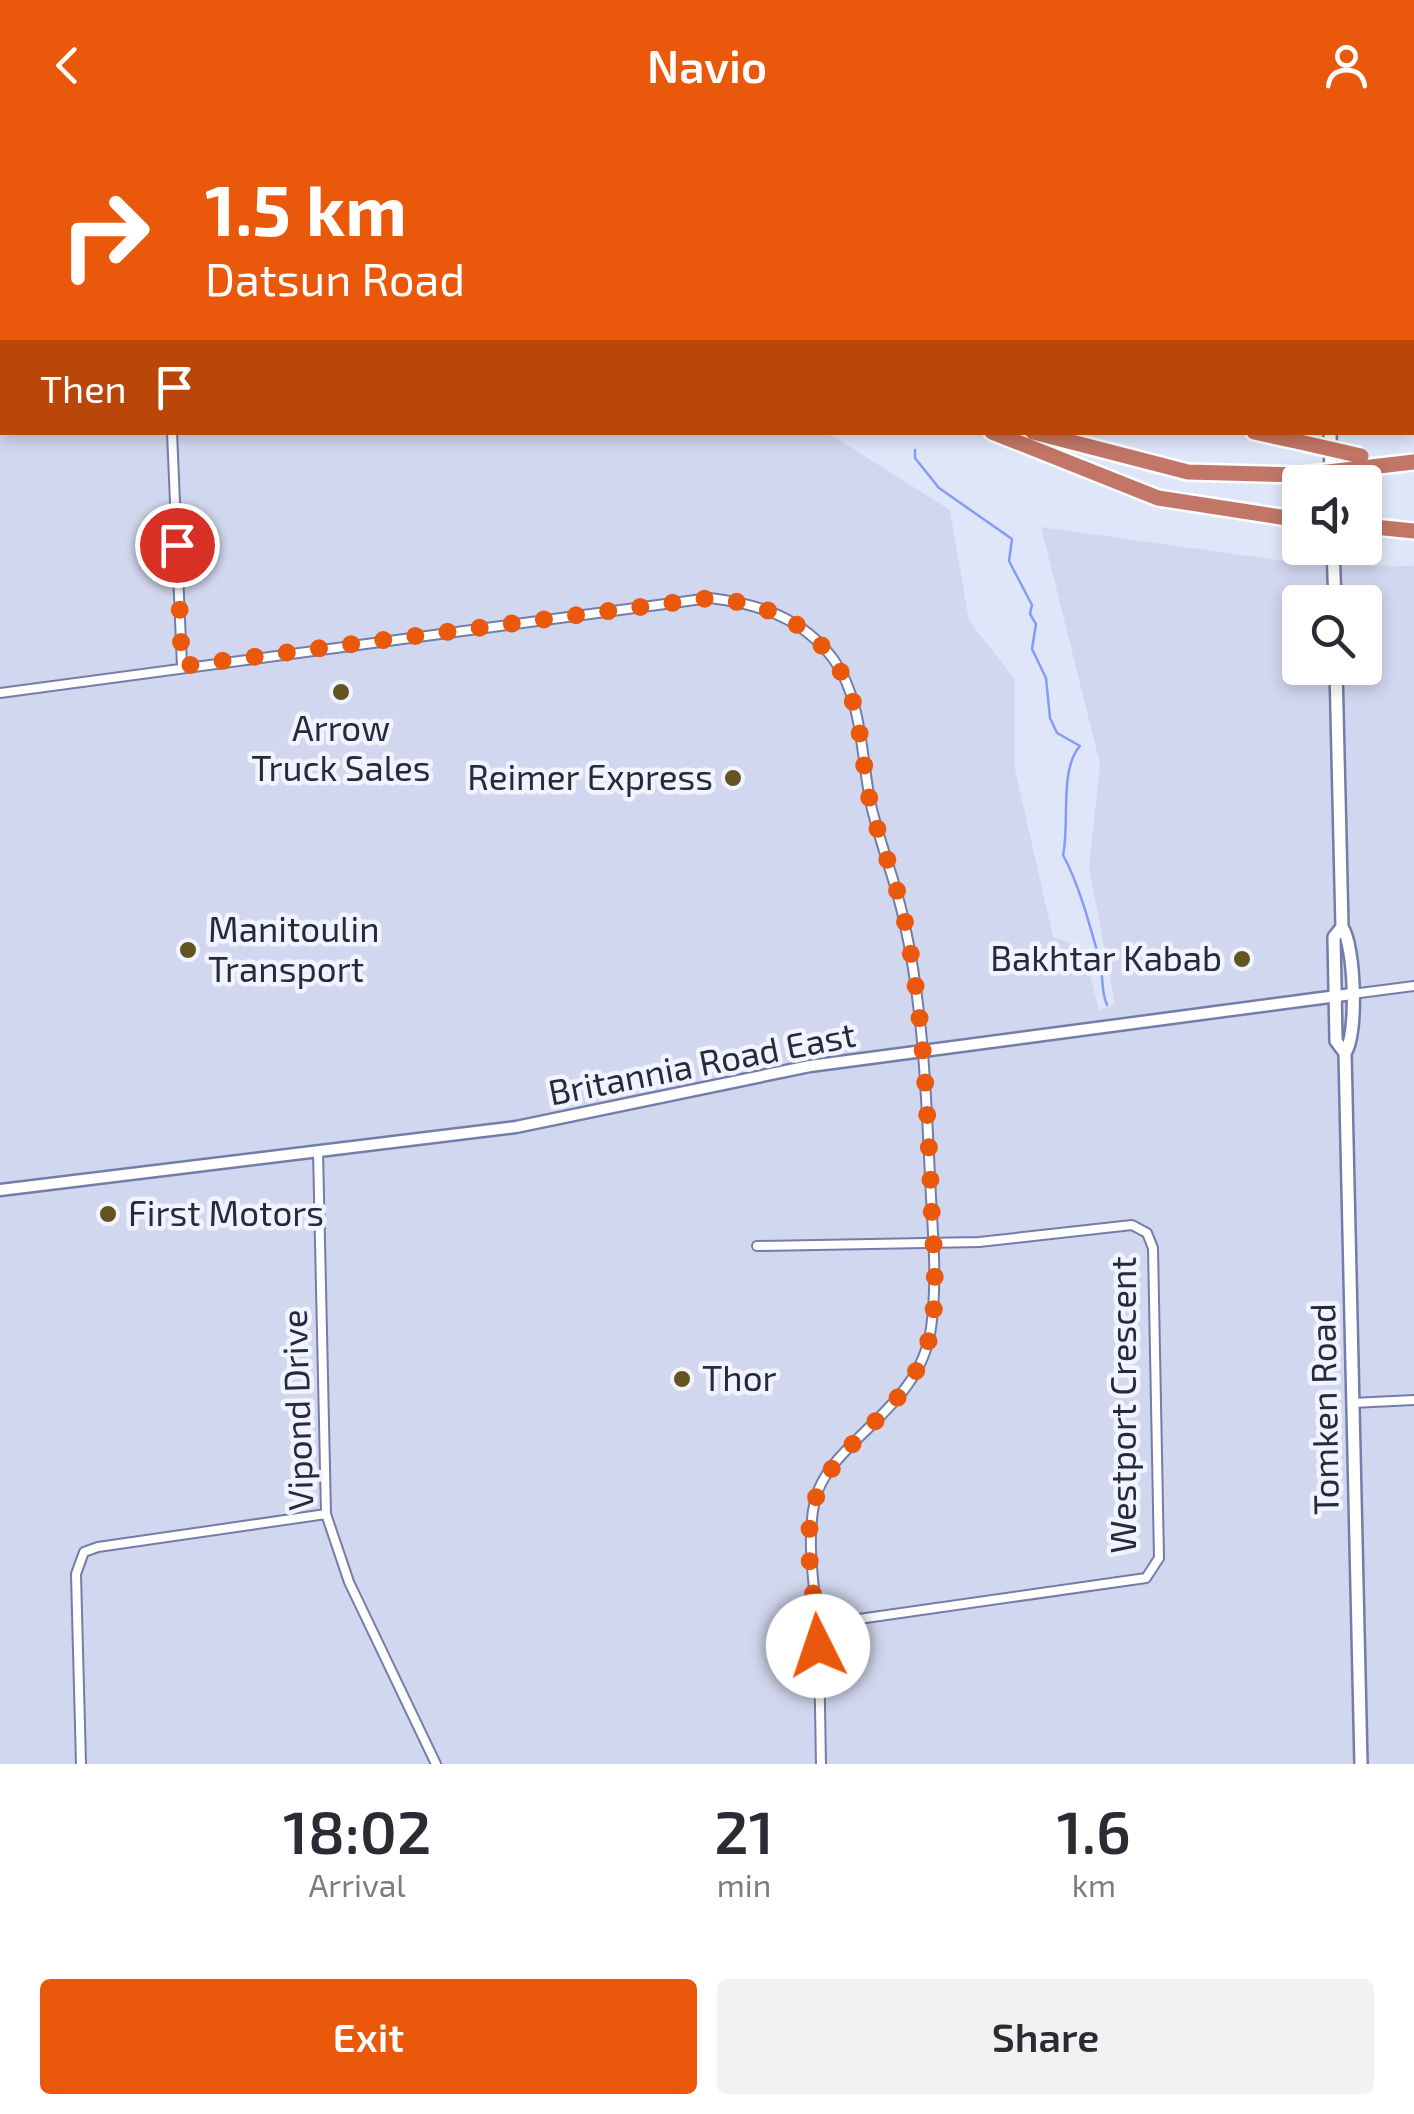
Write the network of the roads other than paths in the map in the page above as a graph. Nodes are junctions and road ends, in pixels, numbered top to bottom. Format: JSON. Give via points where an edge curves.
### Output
{"nodes":[{"id":1,"x":172,"y":435,"type":"edge"},
{"id":2,"x":999,"y":435,"type":"edge"},
{"id":3,"x":1046,"y":435,"type":"edge"},
{"id":4,"x":1268,"y":435,"type":"edge"},
{"id":5,"x":1330,"y":435,"type":"edge"},
{"id":6,"x":1414,"y":464,"type":"edge"},
{"id":7,"x":1331,"y":465,"type":"edge"},
{"id":8,"x":1282,"y":517,"type":"edge"},
{"id":9,"x":1382,"y":528,"type":"edge"},
{"id":10,"x":1414,"y":531,"type":"edge"},
{"id":11,"x":182,"y":666,"type":"junction"},
{"id":12,"x":1336,"y":685,"type":"edge"},
{"id":13,"x":0,"y":693,"type":"edge"},
{"id":14,"x":1342,"y":927,"type":"junction"},
{"id":15,"x":1414,"y":986,"type":"edge"},
{"id":16,"x":1352,"y":994,"type":"junction"},
{"id":17,"x":1335,"y":996,"type":"junction"},
{"id":18,"x":925,"y":1052,"type":"junction"},
{"id":19,"x":1345,"y":1053,"type":"junction"},
{"id":20,"x":318,"y":1151,"type":"junction"},
{"id":21,"x":0,"y":1190,"type":"edge"},
{"id":22,"x":933,"y":1242,"type":"junction"},
{"id":23,"x":757,"y":1246,"type":"dead end"},
{"id":24,"x":1414,"y":1400,"type":"edge"},
{"id":25,"x":1352,"y":1402,"type":"junction"},
{"id":26,"x":326,"y":1514,"type":"junction"},
{"id":27,"x":818,"y":1625,"type":"junction"},
{"id":28,"x":81,"y":1764,"type":"edge"},
{"id":29,"x":436,"y":1764,"type":"edge"},
{"id":30,"x":821,"y":1764,"type":"edge"},
{"id":31,"x":1361,"y":1764,"type":"edge"}],
"edges":[{"from":1,"to":11,"type":"street"},
{"from":2,"to":8,"type":"highway","via":[[1135,491]]},
{"from":3,"to":6,"type":"highway","bridge":true,"via":[[1188,472],[1302,475]]},
{"from":4,"to":6,"type":"highway","bridge":true},
{"from":5,"to":7,"type":"main road"},
{"from":9,"to":10,"type":"highway"},
{"from":11,"to":13,"type":"street"},
{"from":11,"to":18,"type":"street","via":[[710,598],[752,603],[784,616],[818,641],[846,681],[904,920]]},
{"from":12,"to":14,"type":"main road","name":"Tomken Road"},
{"from":14,"to":16,"type":"main road","name":"Tomken Road","via":[[1350,938]]},
{"from":14,"to":17,"type":"main road","name":"Tomken Road","via":[[1334,937]]},
{"from":15,"to":16,"type":"street","name":"Britannia Road East"},
{"from":16,"to":17,"type":"street","name":"Britannia Road East"},
{"from":16,"to":19,"type":"main road","name":"Tomken Road","via":[[1352,1044]]},
{"from":17,"to":18,"type":"street","name":"Britannia Road East"},
{"from":17,"to":19,"type":"main road","name":"Tomken Road","via":[[1336,1042]]},
{"from":18,"to":20,"type":"street","name":"Britannia Road East","via":[[746,1077],[516,1127]]},
{"from":18,"to":22,"type":"street"},
{"from":19,"to":25,"type":"main road","name":"Tomken Road"},
{"from":20,"to":21,"type":"street","name":"Britannia Road East"},
{"from":20,"to":26,"type":"street","name":"Vipond Drive"},
{"from":22,"to":23,"type":"street","name":"Westport Crescent"},
{"from":22,"to":27,"type":"street","via":[[931,1330],[911,1381],[884,1418],[840,1457],[816,1497],[810,1546]]},
{"from":22,"to":27,"type":"street","name":"Westport Crescent","via":[[1132,1225],[1148,1234],[1154,1248],[1159,1558],[1136,1582]]},
{"from":24,"to":25,"type":"street"},
{"from":25,"to":31,"type":"main road","name":"Tomken Road"},
{"from":26,"to":28,"type":"street","via":[[84,1552],[76,1574]]},
{"from":26,"to":29,"type":"street","name":"Vipond Drive","via":[[349,1582]]},
{"from":27,"to":30,"type":"street"}]}
